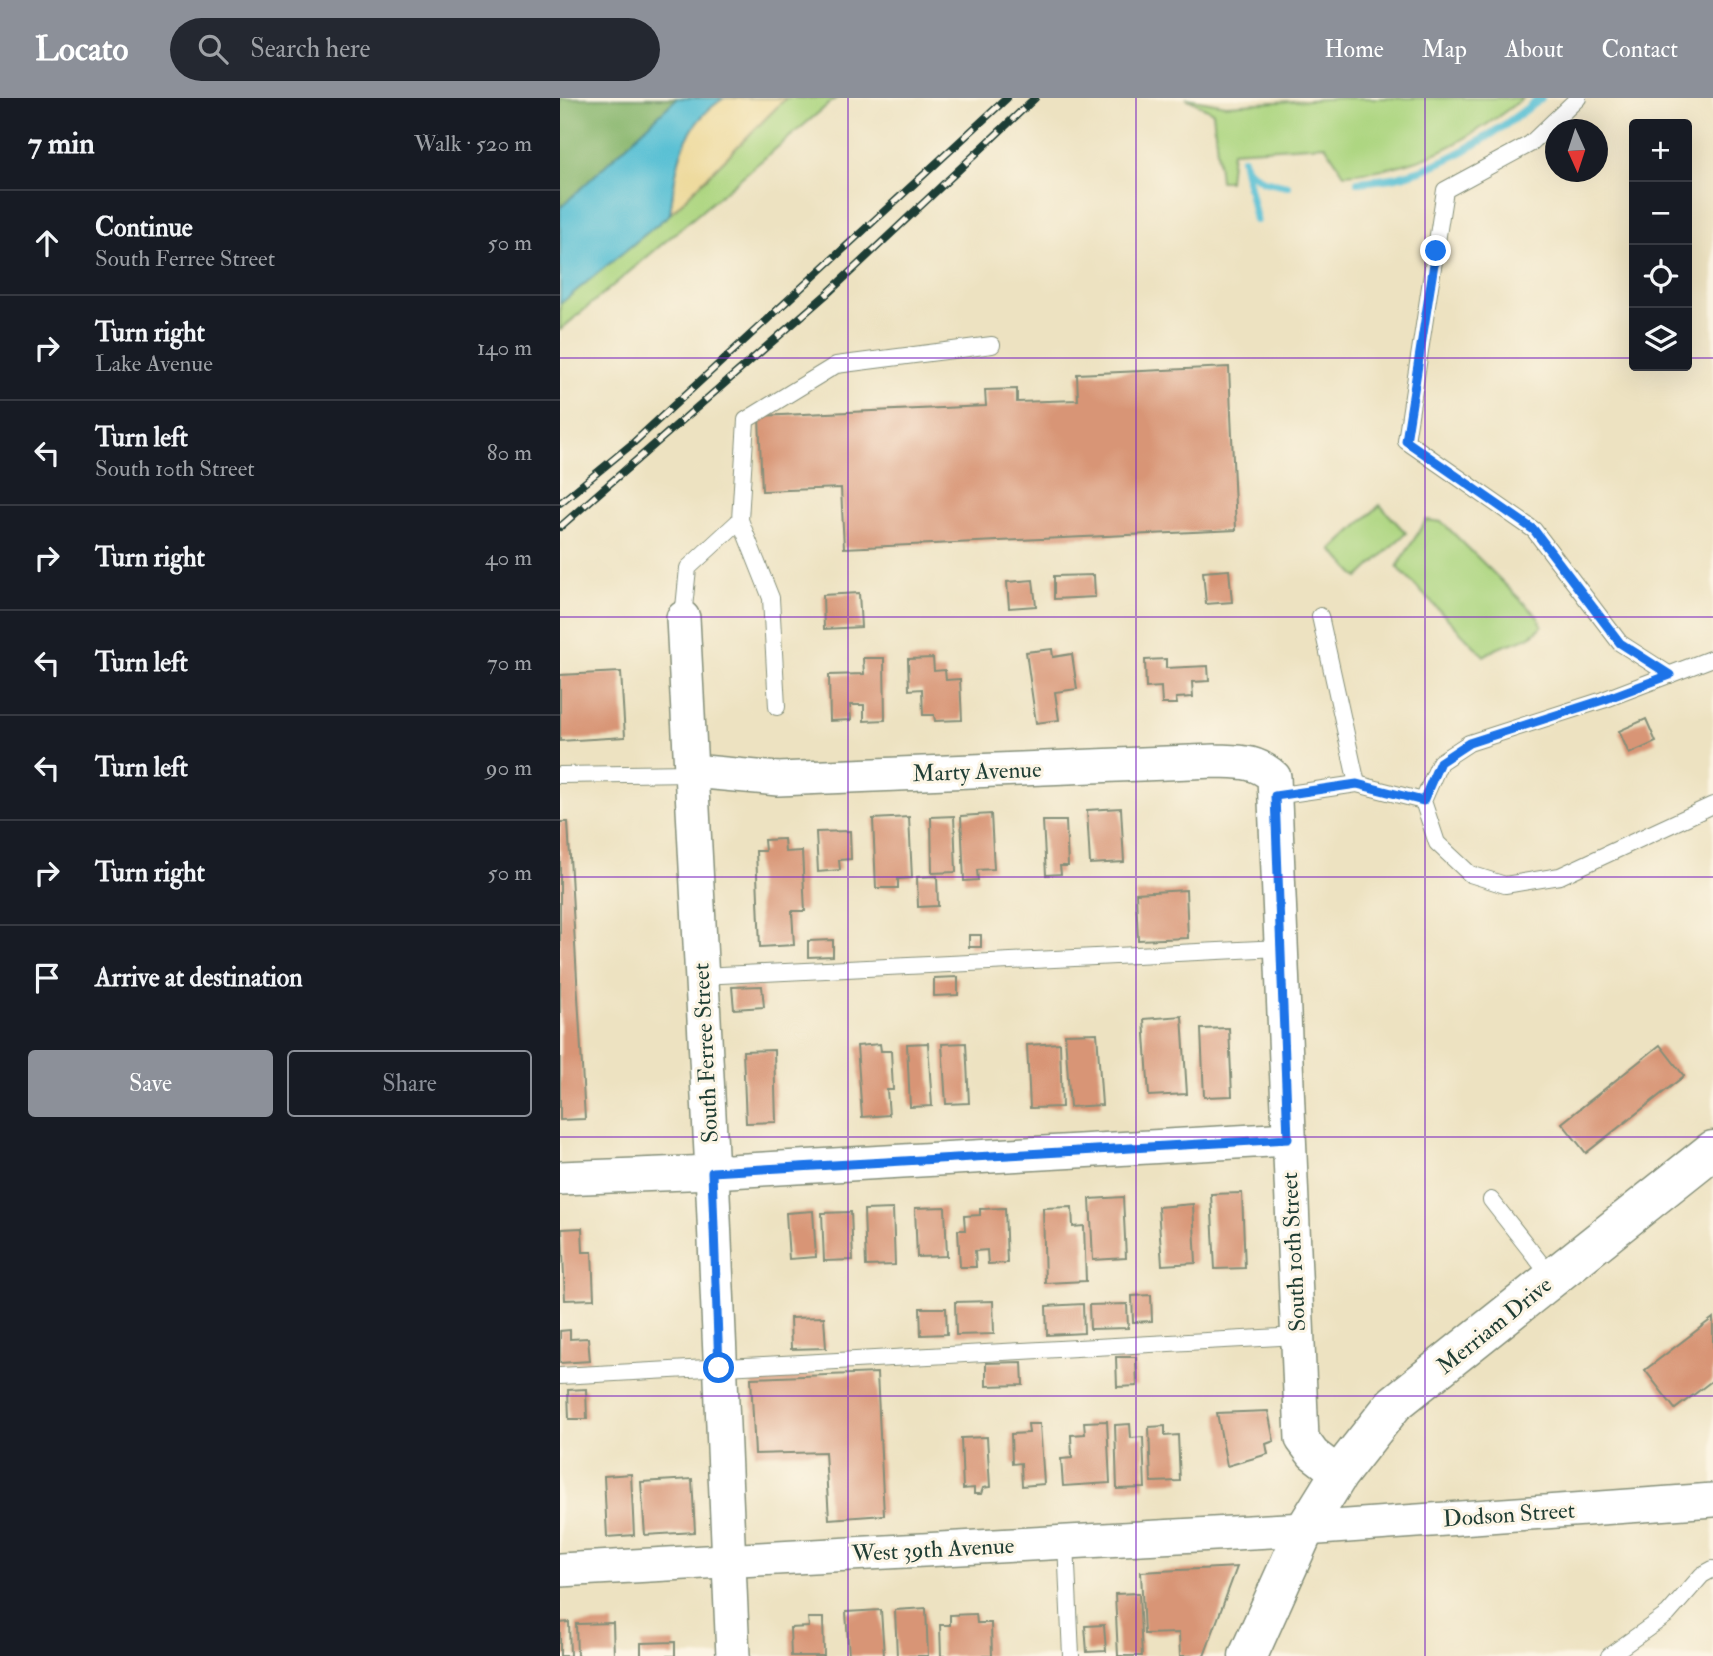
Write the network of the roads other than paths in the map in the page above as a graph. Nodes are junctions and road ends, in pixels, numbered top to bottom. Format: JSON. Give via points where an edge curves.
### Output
{"nodes":[{"id":1,"x":1578,"y":98,"type":"edge"},
{"id":2,"x":992,"y":345,"type":"dead end"},
{"id":3,"x":740,"y":520,"type":"junction"},
{"id":4,"x":1320,"y":616,"type":"dead end"},
{"id":5,"x":683,"y":618,"type":"joint"},
{"id":6,"x":1713,"y":658,"type":"edge"},
{"id":7,"x":1670,"y":675,"type":"junction"},
{"id":8,"x":777,"y":707,"type":"dead end"},
{"id":9,"x":691,"y":773,"type":"junction"},
{"id":10,"x":560,"y":775,"type":"edge"},
{"id":11,"x":1268,"y":781,"type":"junction"},
{"id":12,"x":1357,"y":784,"type":"junction"},
{"id":13,"x":1423,"y":801,"type":"junction"},
{"id":14,"x":1713,"y":805,"type":"edge"},
{"id":15,"x":1280,"y":948,"type":"junction"},
{"id":16,"x":701,"y":976,"type":"junction"},
{"id":17,"x":1288,"y":1139,"type":"junction"},
{"id":18,"x":1713,"y":1150,"type":"edge"},
{"id":19,"x":712,"y":1172,"type":"junction"},
{"id":20,"x":560,"y":1178,"type":"edge"},
{"id":21,"x":1491,"y":1200,"type":"dead end"},
{"id":22,"x":1552,"y":1278,"type":"junction"},
{"id":23,"x":1297,"y":1336,"type":"junction"},
{"id":24,"x":719,"y":1368,"type":"junction"},
{"id":25,"x":560,"y":1376,"type":"edge"},
{"id":26,"x":1339,"y":1474,"type":"junction"},
{"id":27,"x":1713,"y":1500,"type":"edge"},
{"id":28,"x":1305,"y":1529,"type":"junction"},
{"id":29,"x":1066,"y":1542,"type":"junction"},
{"id":30,"x":727,"y":1561,"type":"junction"},
{"id":31,"x":1713,"y":1569,"type":"edge"},
{"id":32,"x":560,"y":1570,"type":"edge"},
{"id":33,"x":733,"y":1656,"type":"edge"},
{"id":34,"x":1071,"y":1656,"type":"edge"},
{"id":35,"x":1248,"y":1656,"type":"edge"},
{"id":36,"x":1609,"y":1656,"type":"edge"}],
"edges":[{"from":1,"to":7,"type":"lane","via":[[1530,144],[1445,190],[1406,441],[1534,530],[1620,643]]},
{"from":2,"to":3,"type":"lane","via":[[836,365],[746,420]]},
{"from":3,"to":5,"type":"lane","via":[[688,568]]},
{"from":3,"to":8,"type":"lane","via":[[771,598]]},
{"from":4,"to":12,"type":"lane"},
{"from":5,"to":9,"type":"street","name":"South Ferree Street"},
{"from":6,"to":7,"type":"lane"},
{"from":7,"to":13,"type":"lane","via":[[1469,743],[1440,762]]},
{"from":9,"to":10,"type":"lane"},
{"from":9,"to":11,"type":"street","name":"Marty Avenue","via":[[778,779],[1215,761],[1243,762]]},
{"from":9,"to":16,"type":"street","name":"South Ferree Street"},
{"from":11,"to":12,"type":"lane"},
{"from":11,"to":15,"type":"street","name":"South 10th Street"},
{"from":12,"to":13,"type":"lane"},
{"from":13,"to":14,"type":"lane","via":[[1437,843],[1470,874],[1505,885],[1560,876]]},
{"from":15,"to":16,"type":"lane"},
{"from":15,"to":17,"type":"street","name":"South 10th Street"},
{"from":16,"to":19,"type":"street","name":"South Ferree Street"},
{"from":17,"to":19,"type":"street"},
{"from":17,"to":23,"type":"street","name":"South 10th Street"},
{"from":18,"to":22,"type":"main road","name":"Merriam Drive"},
{"from":19,"to":20,"type":"street"},
{"from":19,"to":24,"type":"street","name":"South Ferree Street"},
{"from":21,"to":22,"type":"lane"},
{"from":22,"to":26,"type":"main road","name":"Merriam Drive","via":[[1394,1404]]},
{"from":23,"to":24,"type":"lane"},
{"from":23,"to":26,"type":"street","name":"South 10th Street","via":[[1302,1439]]},
{"from":24,"to":25,"type":"lane"},
{"from":24,"to":30,"type":"street","name":"South Ferree Street"},
{"from":26,"to":28,"type":"main road","name":"Merriam Drive"},
{"from":27,"to":28,"type":"street","name":"Dodson Street"},
{"from":28,"to":29,"type":"street","name":"West 39th Avenue"},
{"from":28,"to":35,"type":"main road","name":"Merriam Drive"},
{"from":29,"to":30,"type":"street","name":"West 39th Avenue"},
{"from":29,"to":34,"type":"lane"},
{"from":30,"to":32,"type":"street","name":"West 39th Avenue"},
{"from":30,"to":33,"type":"street","name":"South Ferree Street"},
{"from":31,"to":36,"type":"lane","via":[[1702,1575],[1668,1614]]}]}
